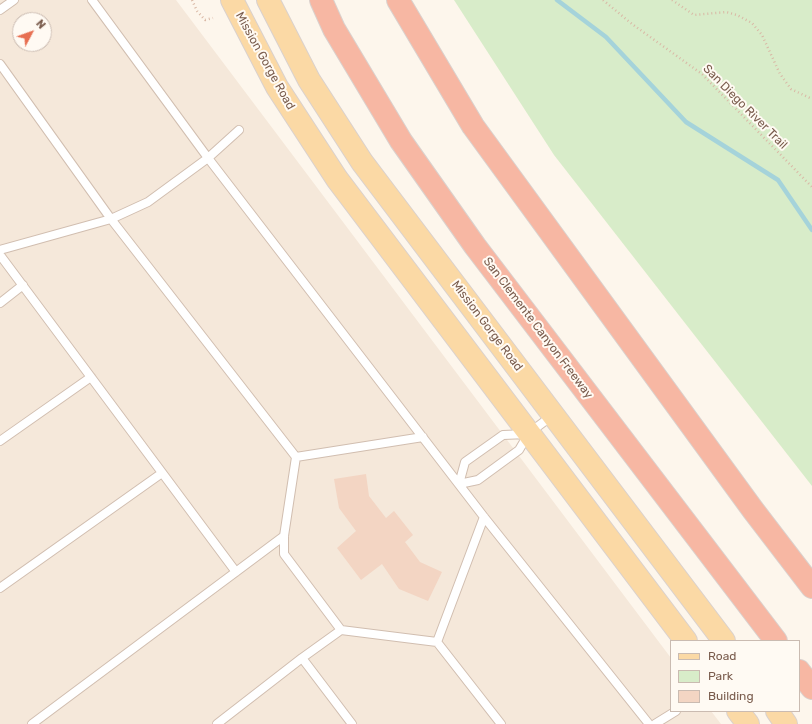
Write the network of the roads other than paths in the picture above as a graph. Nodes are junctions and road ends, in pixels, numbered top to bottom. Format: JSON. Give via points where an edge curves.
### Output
{"nodes":[{"id":1,"x":14,"y":0,"type":"edge"},
{"id":2,"x":92,"y":0,"type":"edge"},
{"id":3,"x":232,"y":0,"type":"edge"},
{"id":4,"x":268,"y":0,"type":"edge"},
{"id":5,"x":321,"y":0,"type":"edge"},
{"id":6,"x":398,"y":0,"type":"edge"},
{"id":7,"x":0,"y":10,"type":"edge"},
{"id":8,"x":0,"y":64,"type":"edge"},
{"id":9,"x":240,"y":130,"type":"dead end"},
{"id":10,"x":208,"y":158,"type":"junction"},
{"id":11,"x":111,"y":219,"type":"junction"},
{"id":12,"x":0,"y":250,"type":"edge"},
{"id":13,"x":0,"y":255,"type":"edge"},
{"id":14,"x":23,"y":285,"type":"junction"},
{"id":15,"x":0,"y":303,"type":"edge"},
{"id":16,"x":91,"y":377,"type":"junction"},
{"id":17,"x":554,"y":415,"type":"junction"},
{"id":18,"x":529,"y":434,"type":"junction"},
{"id":19,"x":423,"y":437,"type":"junction"},
{"id":20,"x":0,"y":441,"type":"edge"},
{"id":21,"x":296,"y":457,"type":"junction"},
{"id":22,"x":162,"y":473,"type":"junction"},
{"id":23,"x":459,"y":484,"type":"junction"},
{"id":24,"x":484,"y":517,"type":"junction"},
{"id":25,"x":284,"y":536,"type":"junction"},
{"id":26,"x":236,"y":572,"type":"junction"},
{"id":27,"x":812,"y":587,"type":"edge"},
{"id":28,"x":0,"y":588,"type":"edge"},
{"id":29,"x":341,"y":630,"type":"junction"},
{"id":30,"x":685,"y":640,"type":"edge"},
{"id":31,"x":723,"y":640,"type":"edge"},
{"id":32,"x":775,"y":640,"type":"edge"},
{"id":33,"x":437,"y":642,"type":"junction"},
{"id":34,"x":302,"y":658,"type":"junction"},
{"id":35,"x":800,"y":672,"type":"edge"},
{"id":36,"x":812,"y":688,"type":"edge"},
{"id":37,"x":674,"y":712,"type":"edge"},
{"id":38,"x":739,"y":712,"type":"edge"},
{"id":39,"x":777,"y":712,"type":"edge"},
{"id":40,"x":32,"y":724,"type":"edge"},
{"id":41,"x":217,"y":724,"type":"edge"},
{"id":42,"x":352,"y":724,"type":"edge"},
{"id":43,"x":501,"y":724,"type":"edge"},
{"id":44,"x":649,"y":724,"type":"edge"},
{"id":45,"x":655,"y":724,"type":"edge"},
{"id":46,"x":748,"y":724,"type":"edge"},
{"id":47,"x":786,"y":724,"type":"edge"}],
"edges":[{"from":1,"to":7,"type":"lane"},
{"from":2,"to":10,"type":"lane"},
{"from":3,"to":18,"type":"main road","name":"Mission Gorge Road","via":[[277,87],[337,179]]},
{"from":4,"to":17,"type":"main road","name":"Mission Gorge Road","via":[[308,80],[362,162]]},
{"from":5,"to":32,"type":"highway","name":"San Clemente Canyon Freeway","via":[[334,29],[402,142],[475,246]]},
{"from":6,"to":27,"type":"highway","via":[[473,126]]},
{"from":8,"to":11,"type":"lane"},
{"from":9,"to":10,"type":"lane"},
{"from":10,"to":11,"type":"lane","via":[[148,202]]},
{"from":10,"to":19,"type":"lane"},
{"from":11,"to":12,"type":"lane"},
{"from":11,"to":21,"type":"lane"},
{"from":13,"to":14,"type":"lane"},
{"from":14,"to":15,"type":"lane"},
{"from":14,"to":16,"type":"lane"},
{"from":16,"to":20,"type":"lane"},
{"from":16,"to":22,"type":"lane"},
{"from":17,"to":18,"type":"lane"},
{"from":17,"to":31,"type":"main road","name":"Mission Gorge Road"},
{"from":18,"to":23,"type":"lane","via":[[519,450],[478,480]]},
{"from":18,"to":23,"type":"lane","via":[[503,434],[466,462]]},
{"from":18,"to":30,"type":"main road","name":"Mission Gorge Road"},
{"from":19,"to":21,"type":"lane"},
{"from":19,"to":23,"type":"lane"},
{"from":21,"to":25,"type":"lane"},
{"from":22,"to":26,"type":"lane"},
{"from":22,"to":28,"type":"lane"},
{"from":23,"to":24,"type":"lane"},
{"from":24,"to":33,"type":"lane"},
{"from":24,"to":44,"type":"lane"},
{"from":25,"to":26,"type":"lane"},
{"from":25,"to":29,"type":"lane","via":[[284,554]]},
{"from":26,"to":40,"type":"lane"},
{"from":29,"to":33,"type":"lane"},
{"from":29,"to":34,"type":"lane"},
{"from":33,"to":43,"type":"lane"},
{"from":34,"to":41,"type":"lane"},
{"from":34,"to":42,"type":"lane"},
{"from":35,"to":36,"type":"highway"},
{"from":37,"to":45,"type":"lane"},
{"from":38,"to":46,"type":"main road"},
{"from":39,"to":47,"type":"main road"}]}
